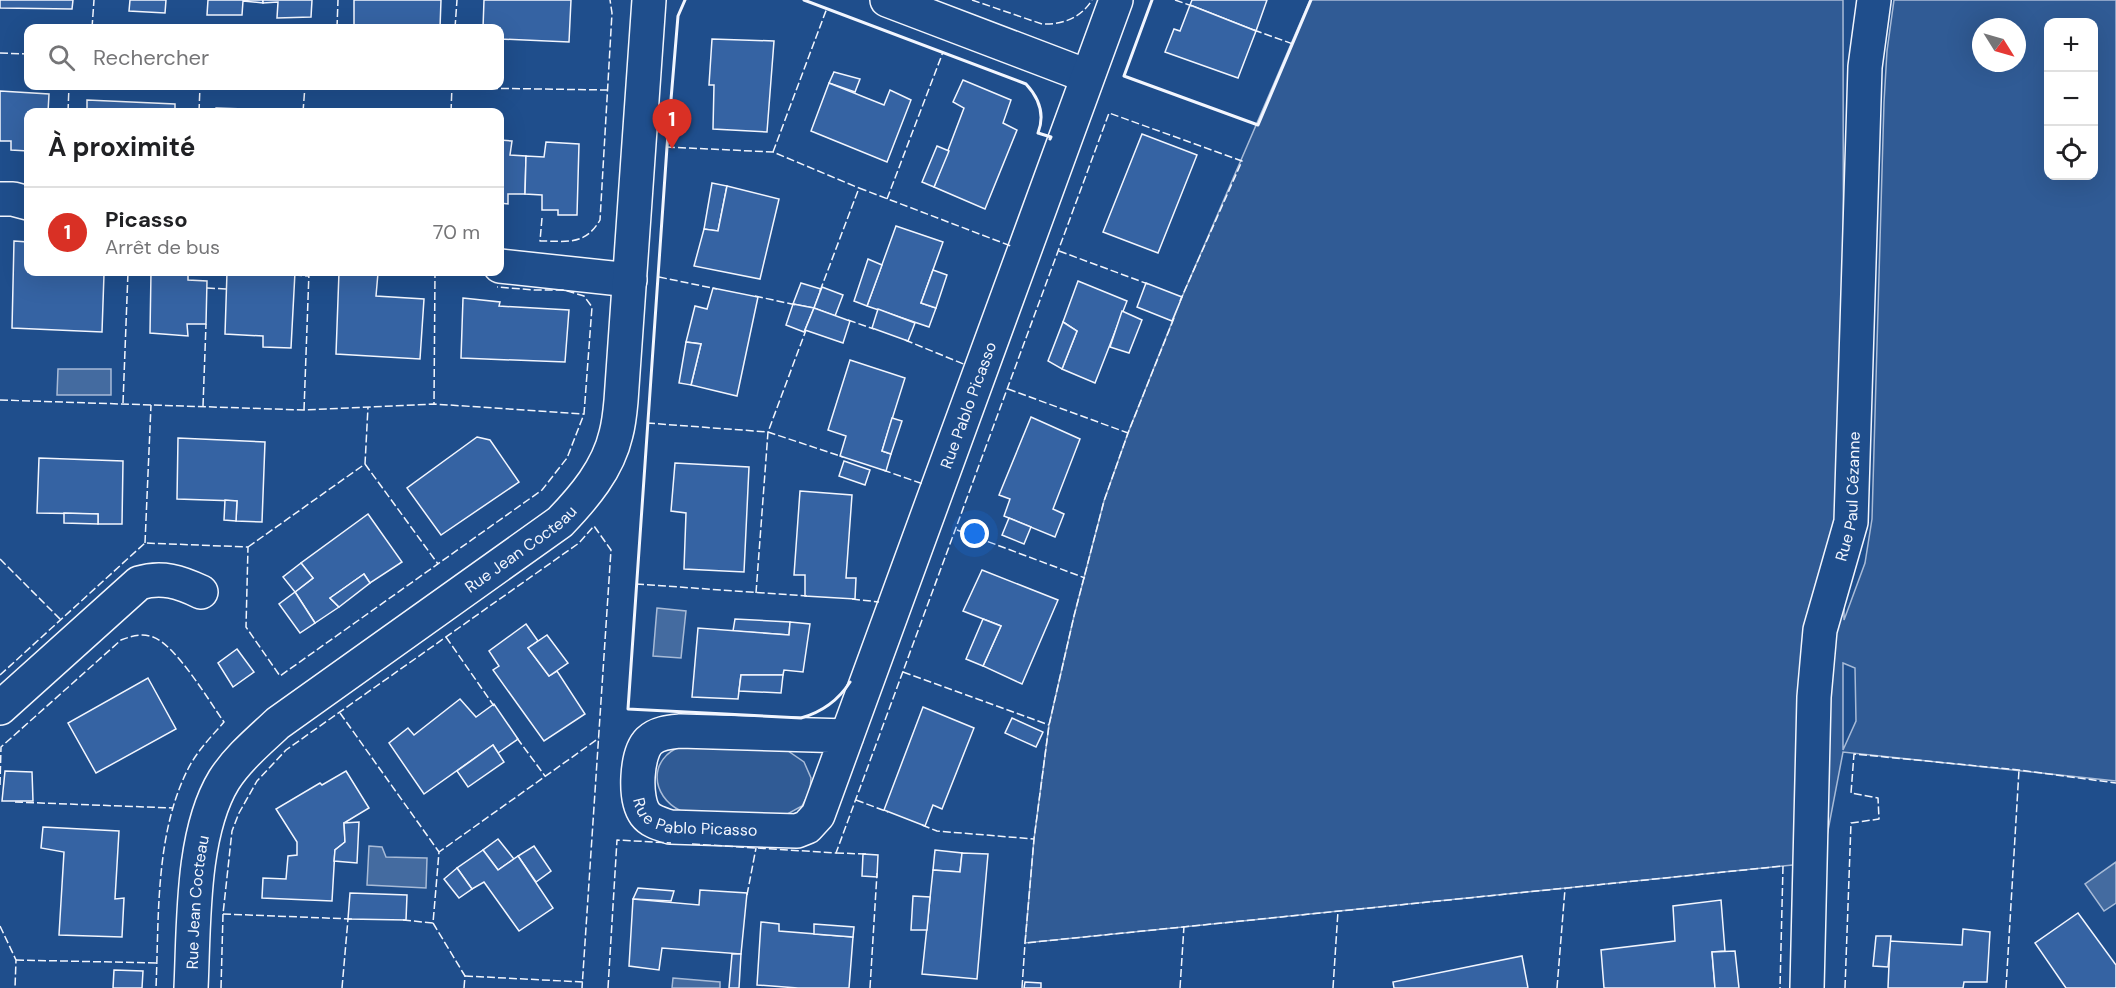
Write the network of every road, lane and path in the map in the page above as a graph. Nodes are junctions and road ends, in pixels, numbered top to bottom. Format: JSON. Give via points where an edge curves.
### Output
{"nodes":[{"id":1,"x":649,"y":0,"type":"edge"},
{"id":2,"x":887,"y":0,"type":"edge"},
{"id":3,"x":1116,"y":0,"type":"edge"},
{"id":4,"x":1874,"y":0,"type":"edge"},
{"id":5,"x":1087,"y":76,"type":"junction"},
{"id":6,"x":0,"y":199,"type":"edge"},
{"id":7,"x":24,"y":202,"type":"edge"},
{"id":8,"x":504,"y":266,"type":"edge"},
{"id":9,"x":630,"y":280,"type":"junction"},
{"id":10,"x":201,"y":592,"type":"dead end"},
{"id":11,"x":0,"y":708,"type":"edge"},
{"id":12,"x":847,"y":736,"type":"junction"},
{"id":13,"x":191,"y":988,"type":"edge"},
{"id":14,"x":1807,"y":988,"type":"edge"}],
"edges":[{"from":1,"to":9,"type":"street","name":"Rue Jean Cocteau"},
{"from":2,"to":5,"type":"street"},
{"from":3,"to":5,"type":"street","name":"Rue Pablo Picasso"},
{"from":4,"to":14,"type":"street","name":"Rue Paul Cézanne","via":[[1865,67],[1851,522],[1820,630],[1814,697]]},
{"from":5,"to":12,"type":"street","name":"Rue Pablo Picasso"},
{"from":6,"to":7,"type":"street"},
{"from":8,"to":9,"type":"street"},
{"from":9,"to":13,"type":"street","name":"Rue Jean Cocteau","via":[[616,434],[605,464],[585,493],[560,522],[278,723],[225,780],[210,814],[200,857]]},
{"from":10,"to":11,"type":"street","via":[[166,580],[139,583]]},
{"from":12,"to":12,"type":"street","name":"Rue Pablo Picasso","via":[[680,731],[658,735],[644,747],[641,756],[640,806],[652,820],[670,827],[796,831],[818,816]]}]}
